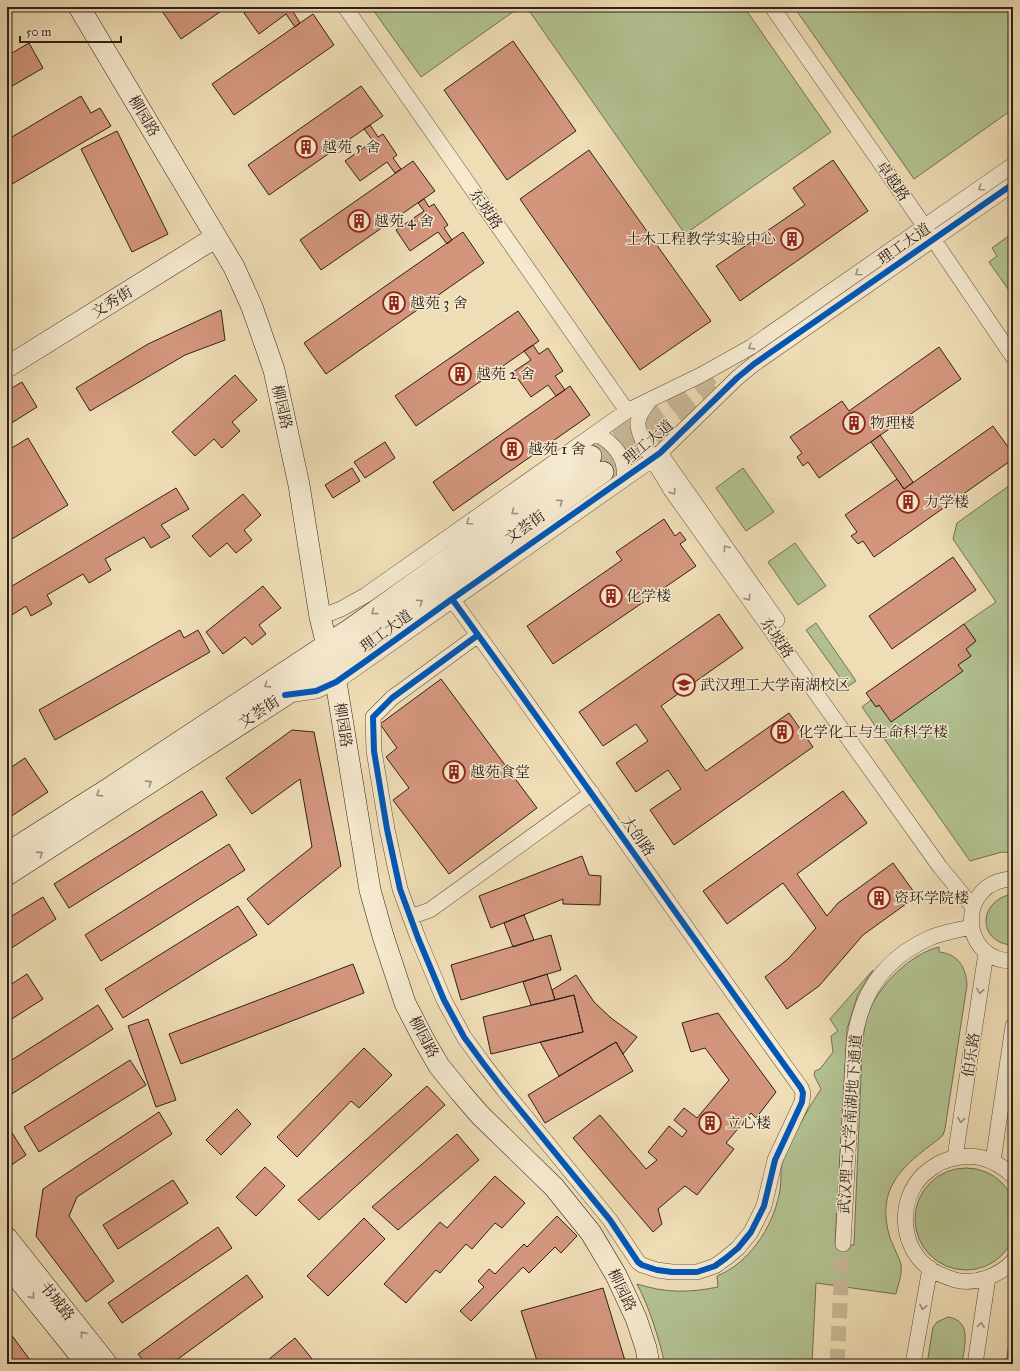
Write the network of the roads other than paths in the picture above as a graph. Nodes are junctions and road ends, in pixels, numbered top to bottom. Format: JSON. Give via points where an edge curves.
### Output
{"nodes":[{"id":1,"x":79,"y":7,"type":"edge"},
{"id":2,"x":345,"y":7,"type":"edge"},
{"id":3,"x":772,"y":7,"type":"edge"},
{"id":4,"x":1013,"y":165,"type":"edge"},
{"id":5,"x":1013,"y":184,"type":"edge"},
{"id":6,"x":929,"y":233,"type":"junction"},
{"id":7,"x":216,"y":237,"type":"junction"},
{"id":8,"x":1013,"y":357,"type":"edge"},
{"id":9,"x":7,"y":367,"type":"edge"},
{"id":10,"x":651,"y":399,"type":"junction"},
{"id":11,"x":627,"y":411,"type":"junction"},
{"id":12,"x":596,"y":433,"type":"junction"},
{"id":13,"x":656,"y":456,"type":"junction"},
{"id":14,"x":597,"y":464,"type":"tunnel mouth"},
{"id":15,"x":624,"y":478,"type":"junction"},
{"id":16,"x":452,"y":600,"type":"junction"},
{"id":17,"x":320,"y":617,"type":"junction"},
{"id":18,"x":478,"y":635,"type":"junction"},
{"id":19,"x":331,"y":664,"type":"junction"},
{"id":20,"x":592,"y":793,"type":"junction"},
{"id":21,"x":7,"y":853,"type":"edge"},
{"id":22,"x":7,"y":875,"type":"edge"},
{"id":23,"x":1013,"y":879,"type":"edge"},
{"id":24,"x":975,"y":902,"type":"junction"},
{"id":25,"x":410,"y":917,"type":"junction"},
{"id":26,"x":971,"y":926,"type":"junction"},
{"id":27,"x":986,"y":952,"type":"junction"},
{"id":28,"x":1013,"y":961,"type":"edge"},
{"id":29,"x":1013,"y":1026,"type":"edge"},
{"id":30,"x":955,"y":1157,"type":"junction"},
{"id":31,"x":993,"y":1161,"type":"junction"},
{"id":32,"x":1013,"y":1176,"type":"edge"},
{"id":33,"x":7,"y":1238,"type":"edge"},
{"id":34,"x":843,"y":1244,"type":"tunnel mouth"},
{"id":35,"x":1013,"y":1261,"type":"edge"},
{"id":36,"x":7,"y":1265,"type":"edge"},
{"id":37,"x":930,"y":1268,"type":"junction"},
{"id":38,"x":988,"y":1278,"type":"junction"},
{"id":39,"x":87,"y":1364,"type":"edge"},
{"id":40,"x":107,"y":1364,"type":"edge"},
{"id":41,"x":650,"y":1364,"type":"edge"},
{"id":42,"x":913,"y":1364,"type":"edge"},
{"id":43,"x":975,"y":1364,"type":"edge"}],
"edges":[{"from":1,"to":7,"type":"street","name":"柳园路"},
{"from":2,"to":11,"type":"street","name":"东坡路"},
{"from":3,"to":6,"type":"street","name":"卓越路"},
{"from":4,"to":6,"type":"street","name":"理工大道","one_way":true},
{"from":5,"to":6,"type":"street","name":"理工大道"},
{"from":6,"to":8,"type":"street","name":"卓越路"},
{"from":6,"to":10,"type":"street","name":"理工大道","one_way":true,"via":[[751,347]]},
{"from":6,"to":13,"type":"street","name":"理工大道","via":[[754,364]]},
{"from":7,"to":9,"type":"street","name":"文秀街"},
{"from":7,"to":17,"type":"street","name":"柳园路","via":[[234,267],[252,308],[274,370],[299,485]]},
{"from":10,"to":11,"type":"street","name":"理工大道"},
{"from":10,"to":13,"type":"street","name":"东坡路","via":[[640,414],[638,425],[641,437]]},
{"from":11,"to":12,"type":"street","name":"理工大道"},
{"from":12,"to":15,"type":"street","via":[[618,451],[624,462]]},
{"from":12,"to":17,"type":"street","name":"理工大道","one_way":true,"via":[[366,595]]},
{"from":13,"to":15,"type":"street","name":"理工大道"},
{"from":13,"to":24,"type":"street","name":"东坡路"},
{"from":14,"to":19,"type":"street","name":"文荟街"},
{"from":16,"to":15,"type":"street","name":"理工大道","one_way":true},
{"from":16,"to":18,"type":"street","name":"大创路"},
{"from":19,"to":16,"type":"street","name":"理工大道","one_way":true},
{"from":17,"to":19,"type":"street","name":"柳园路"},
{"from":18,"to":20,"type":"street","name":"大创路"},
{"from":18,"to":25,"type":"street","via":[[392,698],[373,717],[374,751],[387,829],[400,889]]},
{"from":19,"to":21,"type":"street","name":"文荟街","one_way":true,"via":[[111,787]]},
{"from":22,"to":19,"type":"street","name":"文荟街","one_way":true},
{"from":19,"to":41,"type":"street","name":"柳园路","via":[[370,890],[405,1003],[439,1066],[480,1115],[554,1187],[591,1233],[616,1275],[636,1318]]},
{"from":20,"to":25,"type":"street","via":[[430,910]]},
{"from":20,"to":25,"type":"street","name":"大创路","via":[[802,1088],[802,1102],[775,1160],[764,1206],[751,1232],[738,1248],[715,1266],[697,1272],[672,1272],[642,1265],[634,1258],[610,1220],[471,1046],[444,1000]]},
{"from":23,"to":24,"type":"street","via":[[1004,879],[988,886]]},
{"from":24,"to":26,"type":"street"},
{"from":26,"to":27,"type":"street","via":[[976,941]]},
{"from":26,"to":34,"type":"street","name":"武汉理工大学南湖地下通道","via":[[933,937],[903,953],[876,980],[863,1005],[854,1043]]},
{"from":27,"to":28,"type":"street","via":[[1000,960]]},
{"from":27,"to":30,"type":"street","name":"伯乐路","one_way":true},
{"from":29,"to":31,"type":"street"},
{"from":30,"to":31,"type":"street","via":[[981,1157]]},
{"from":30,"to":37,"type":"street","via":[[929,1169],[911,1191],[906,1205],[906,1233],[919,1258]]},
{"from":31,"to":32,"type":"street","via":[[1006,1168]]},
{"from":40,"to":33,"type":"street","name":"书城路","one_way":true},
{"from":35,"to":38,"type":"street"},
{"from":36,"to":39,"type":"street","name":"书城路","one_way":true},
{"from":37,"to":38,"type":"street","via":[[943,1276],[958,1280]]},
{"from":37,"to":42,"type":"street","one_way":true},
{"from":43,"to":38,"type":"street","one_way":true}]}
